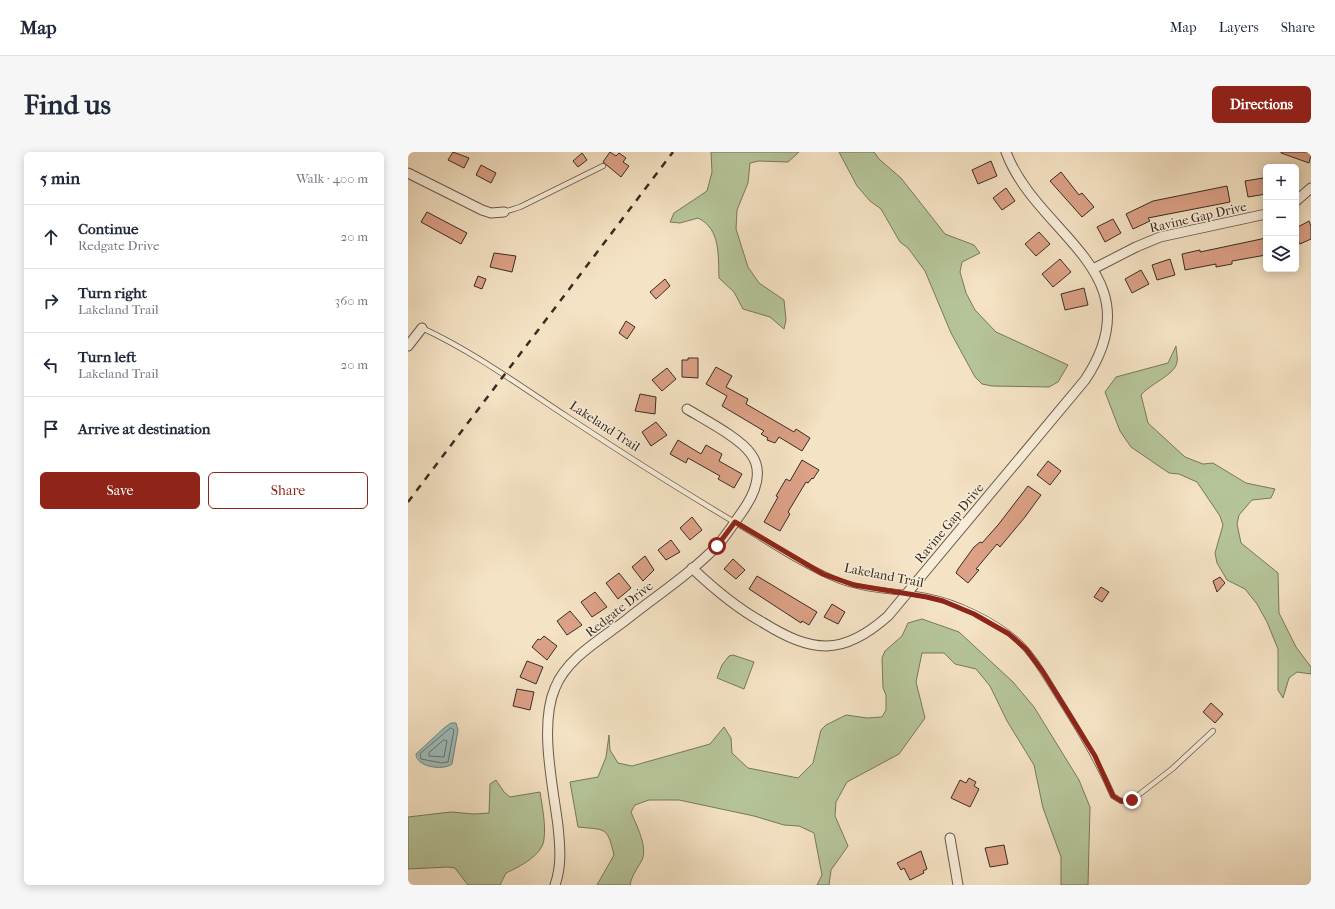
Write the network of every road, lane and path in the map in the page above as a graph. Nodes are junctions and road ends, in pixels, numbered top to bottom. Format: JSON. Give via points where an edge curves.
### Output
{"nodes":[{"id":1,"x":1006,"y":152,"type":"edge"},
{"id":2,"x":603,"y":166,"type":"dead end"},
{"id":3,"x":408,"y":173,"type":"edge"},
{"id":4,"x":1311,"y":188,"type":"edge"},
{"id":5,"x":1297,"y":200,"type":"edge"},
{"id":6,"x":504,"y":212,"type":"joint"},
{"id":7,"x":1263,"y":215,"type":"edge"},
{"id":8,"x":1094,"y":269,"type":"junction"},
{"id":9,"x":422,"y":328,"type":"joint"},
{"id":10,"x":408,"y":346,"type":"edge"},
{"id":11,"x":687,"y":409,"type":"dead end"},
{"id":12,"x":735,"y":522,"type":"junction"},
{"id":13,"x":692,"y":568,"type":"junction"},
{"id":14,"x":907,"y":594,"type":"junction"},
{"id":15,"x":1213,"y":731,"type":"dead end"},
{"id":16,"x":950,"y":838,"type":"dead end"},
{"id":17,"x":555,"y":885,"type":"edge"},
{"id":18,"x":958,"y":885,"type":"edge"}],
"edges":[{"from":1,"to":8,"type":"street","name":"Ravine Gap Drive","via":[[1018,178]]},
{"from":2,"to":6,"type":"lane","via":[[520,207]]},
{"from":3,"to":6,"type":"street","via":[[482,210],[491,213]]},
{"from":4,"to":5,"type":"street"},
{"from":7,"to":8,"type":"street","name":"Ravine Gap Drive","via":[[1160,237]]},
{"from":8,"to":14,"type":"street","name":"Ravine Gap Drive","via":[[1102,288],[1107,320],[1101,352],[1094,366],[1071,398]]},
{"from":9,"to":10,"type":"street","name":"Lakeland Trail"},
{"from":9,"to":12,"type":"lane","name":"Lakeland Trail","via":[[504,375]]},
{"from":11,"to":12,"type":"street","name":"Redgate Drive","via":[[740,442],[754,459],[757,472],[755,491]]},
{"from":12,"to":13,"type":"street","name":"Redgate Drive","via":[[717,546]]},
{"from":12,"to":14,"type":"lane","name":"Lakeland Trail","via":[[823,574],[854,585]]},
{"from":13,"to":14,"type":"street","name":"Ravine Gap Drive","via":[[724,598],[740,609],[788,638],[809,645],[826,646],[859,638],[888,616]]},
{"from":13,"to":17,"type":"street","name":"Redgate Drive","via":[[578,657],[562,674],[555,687],[550,701],[548,735],[561,853]]},
{"from":14,"to":15,"type":"lane","name":"Lakeland Trail","via":[[959,607],[996,625],[1019,642],[1043,672],[1095,756],[1116,800],[1132,800],[1172,769]]},
{"from":16,"to":18,"type":"street"}]}
